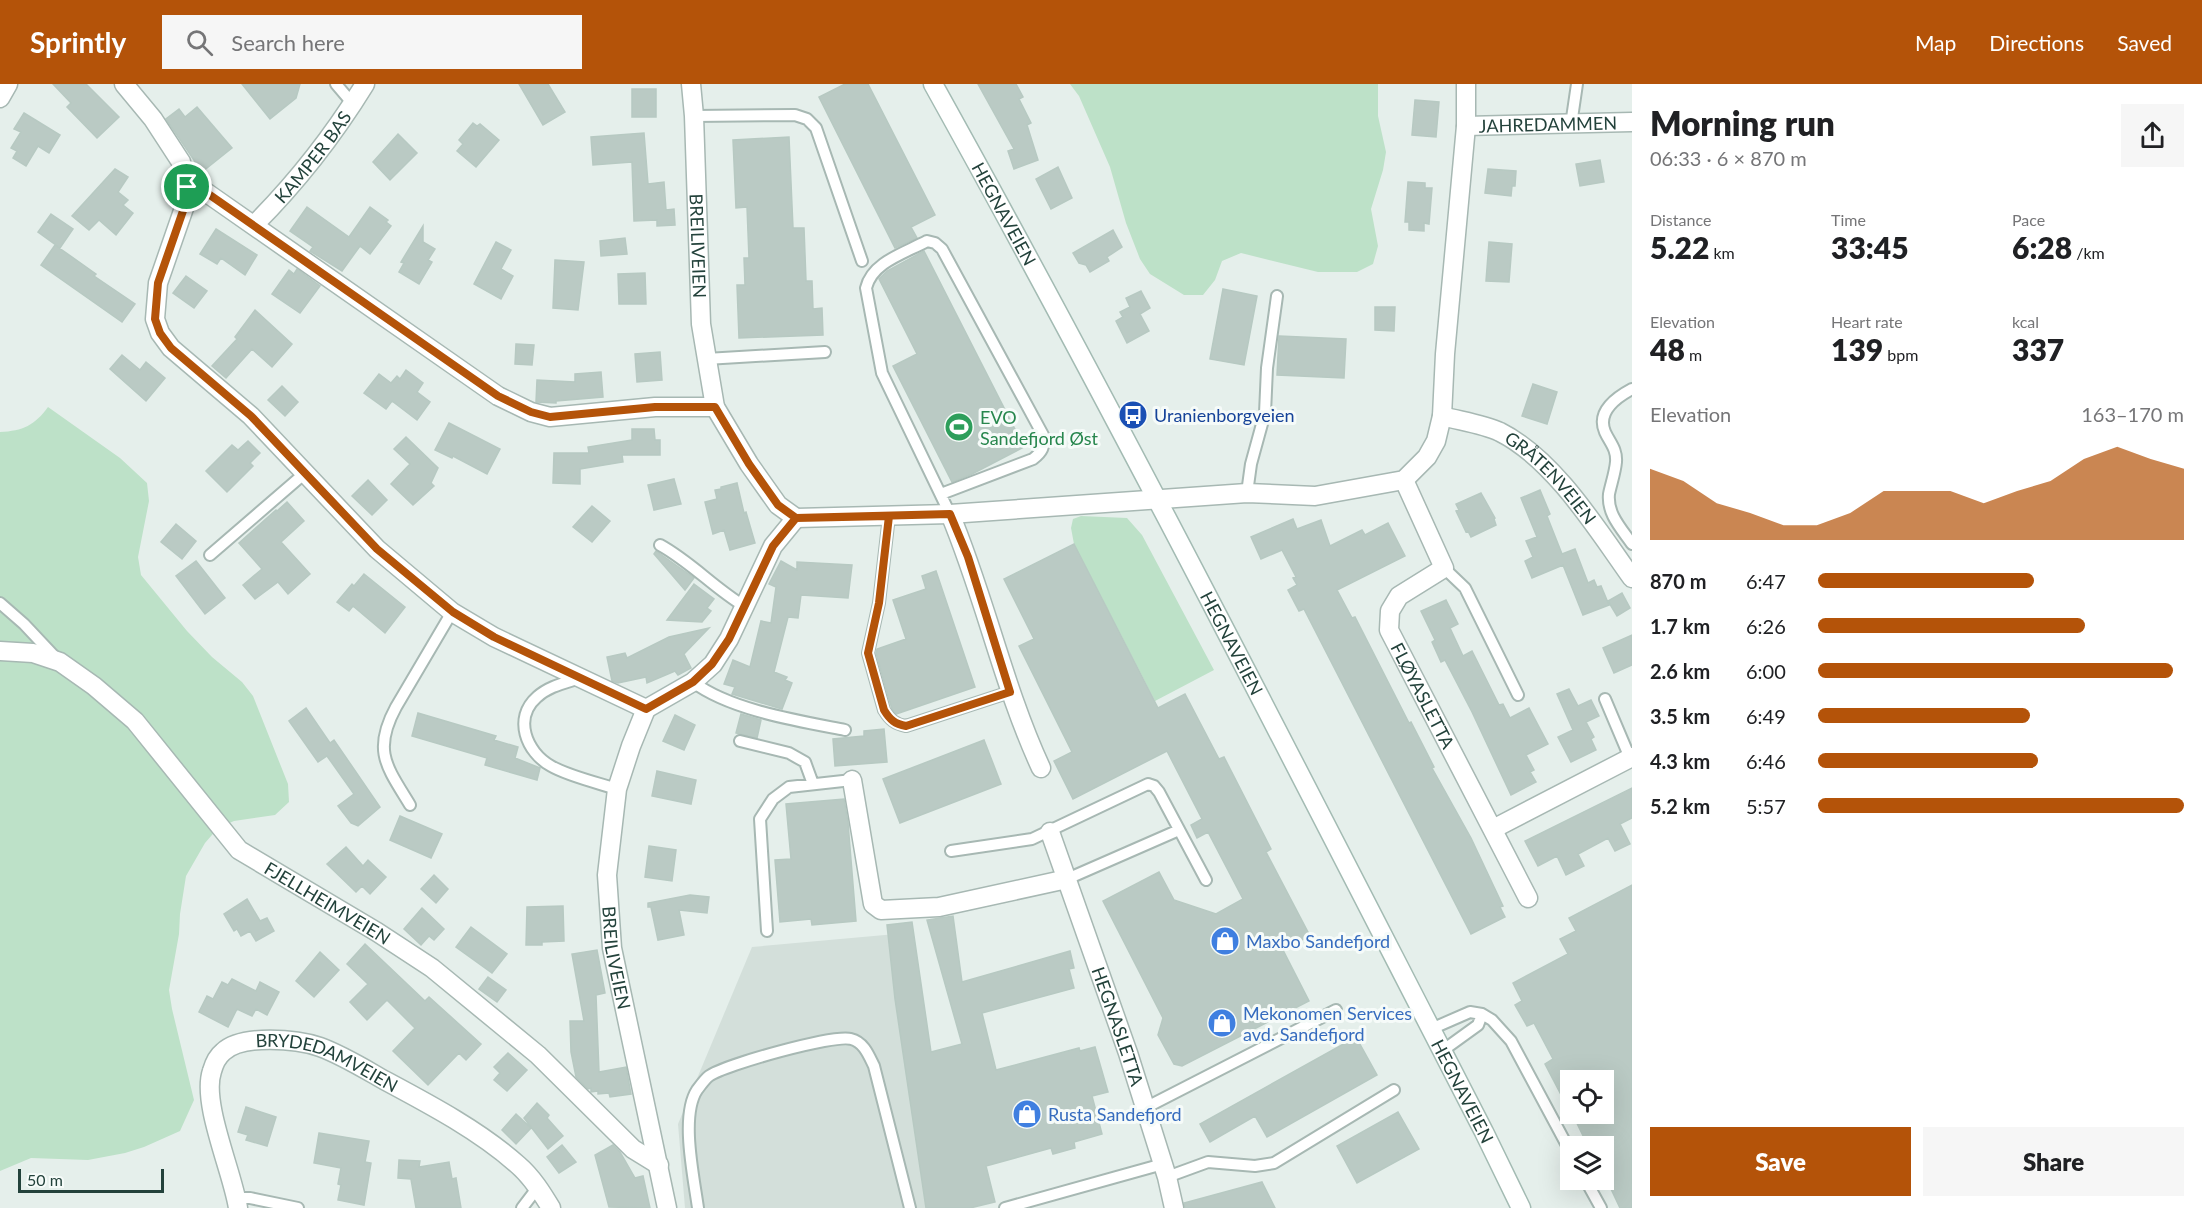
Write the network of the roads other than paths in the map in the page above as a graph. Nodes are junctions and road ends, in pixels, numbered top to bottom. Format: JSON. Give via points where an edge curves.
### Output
{"nodes":[{"id":1,"x":8,"y":84,"type":"edge"},
{"id":2,"x":124,"y":84,"type":"edge"},
{"id":3,"x":336,"y":84,"type":"edge"},
{"id":4,"x":365,"y":84,"type":"edge"},
{"id":5,"x":691,"y":84,"type":"edge"},
{"id":6,"x":933,"y":84,"type":"edge"},
{"id":7,"x":1466,"y":84,"type":"edge"},
{"id":8,"x":1577,"y":84,"type":"edge"},
{"id":9,"x":0,"y":98,"type":"edge"},
{"id":10,"x":353,"y":104,"type":"junction"},
{"id":11,"x":694,"y":116,"type":"junction"},
{"id":12,"x":1632,"y":122,"type":"edge"},
{"id":13,"x":1571,"y":125,"type":"junction"},
{"id":14,"x":1466,"y":126,"type":"junction"},
{"id":15,"x":187,"y":187,"type":"junction"},
{"id":16,"x":254,"y":225,"type":"junction"},
{"id":17,"x":862,"y":261,"type":"dead end"},
{"id":18,"x":1276,"y":296,"type":"dead end"},
{"id":19,"x":825,"y":352,"type":"dead end"},
{"id":20,"x":706,"y":358,"type":"junction"},
{"id":21,"x":1632,"y":389,"type":"edge"},
{"id":22,"x":715,"y":407,"type":"junction"},
{"id":23,"x":1442,"y":416,"type":"junction"},
{"id":24,"x":305,"y":473,"type":"junction"},
{"id":25,"x":1404,"y":480,"type":"junction"},
{"id":26,"x":1247,"y":493,"type":"junction"},
{"id":27,"x":941,"y":494,"type":"junction"},
{"id":28,"x":1158,"y":500,"type":"junction"},
{"id":29,"x":950,"y":514,"type":"junction"},
{"id":30,"x":889,"y":516,"type":"junction"},
{"id":31,"x":796,"y":518,"type":"junction"},
{"id":32,"x":1632,"y":543,"type":"edge"},
{"id":33,"x":660,"y":545,"type":"dead end"},
{"id":34,"x":210,"y":555,"type":"dead end"},
{"id":35,"x":1444,"y":568,"type":"junction"},
{"id":36,"x":1632,"y":578,"type":"edge"},
{"id":37,"x":0,"y":603,"type":"edge"},
{"id":38,"x":744,"y":606,"type":"junction"},
{"id":39,"x":453,"y":612,"type":"junction"},
{"id":40,"x":0,"y":651,"type":"edge"},
{"id":41,"x":60,"y":662,"type":"junction"},
{"id":42,"x":580,"y":678,"type":"junction"},
{"id":43,"x":693,"y":682,"type":"junction"},
{"id":44,"x":1010,"y":692,"type":"junction"},
{"id":45,"x":1518,"y":695,"type":"dead end"},
{"id":46,"x":1605,"y":699,"type":"dead end"},
{"id":47,"x":646,"y":709,"type":"junction"},
{"id":48,"x":845,"y":730,"type":"dead end"},
{"id":49,"x":740,"y":741,"type":"dead end"},
{"id":50,"x":1631,"y":757,"type":"edge"},
{"id":51,"x":1041,"y":768,"type":"dead end"},
{"id":52,"x":852,"y":780,"type":"joint"},
{"id":53,"x":813,"y":784,"type":"junction"},
{"id":54,"x":617,"y":789,"type":"junction"},
{"id":55,"x":410,"y":804,"type":"dead end"},
{"id":56,"x":1179,"y":830,"type":"junction"},
{"id":57,"x":1493,"y":830,"type":"junction"},
{"id":58,"x":1050,"y":832,"type":"junction"},
{"id":59,"x":951,"y":851,"type":"dead end"},
{"id":60,"x":1067,"y":879,"type":"junction"},
{"id":61,"x":1206,"y":880,"type":"dead end"},
{"id":62,"x":1528,"y":898,"type":"dead end"},
{"id":63,"x":767,"y":931,"type":"dead end"},
{"id":64,"x":1336,"y":1010,"type":"dead end"},
{"id":65,"x":1482,"y":1014,"type":"junction"},
{"id":66,"x":1431,"y":1029,"type":"junction"},
{"id":67,"x":1442,"y":1051,"type":"junction"},
{"id":68,"x":1394,"y":1090,"type":"dead end"},
{"id":69,"x":1145,"y":1108,"type":"junction"},
{"id":70,"x":1562,"y":1136,"type":"edge"},
{"id":71,"x":659,"y":1165,"type":"junction"},
{"id":72,"x":1165,"y":1171,"type":"junction"},
{"id":73,"x":537,"y":1187,"type":"junction"},
{"id":74,"x":1592,"y":1190,"type":"edge"},
{"id":75,"x":237,"y":1203,"type":"edge"},
{"id":76,"x":298,"y":1208,"type":"edge"},
{"id":77,"x":522,"y":1208,"type":"edge"},
{"id":78,"x":551,"y":1208,"type":"edge"},
{"id":79,"x":667,"y":1208,"type":"edge"},
{"id":80,"x":698,"y":1208,"type":"edge"},
{"id":81,"x":910,"y":1208,"type":"edge"},
{"id":82,"x":1005,"y":1208,"type":"edge"},
{"id":83,"x":1173,"y":1208,"type":"edge"},
{"id":84,"x":1521,"y":1208,"type":"edge"},
{"id":85,"x":1601,"y":1208,"type":"edge"}],
"edges":[{"from":1,"to":9,"type":"street"},
{"from":2,"to":15,"type":"street","via":[[181,162]]},
{"from":3,"to":10,"type":"lane"},
{"from":4,"to":10,"type":"street","name":"KAMPER BAS"},
{"from":5,"to":11,"type":"street","name":"BREILIVEIEN"},
{"from":6,"to":28,"type":"street","name":"HEGNAVEIEN"},
{"from":7,"to":14,"type":"street"},
{"from":8,"to":13,"type":"lane"},
{"from":10,"to":16,"type":"street","name":"KAMPER BAS","via":[[287,192]]},
{"from":11,"to":17,"type":"lane","via":[[775,114],[807,119],[816,128]]},
{"from":11,"to":20,"type":"street","name":"BREILIVEIEN","via":[[701,324]]},
{"from":12,"to":13,"type":"street","name":"JAHREDAMMEN"},
{"from":13,"to":14,"type":"street","name":"JAHREDAMMEN"},
{"from":14,"to":23,"type":"street"},
{"from":15,"to":16,"type":"street","via":[[207,193]]},
{"from":15,"to":24,"type":"street","via":[[184,208],[158,283],[155,319],[160,333],[171,348],[251,416]]},
{"from":16,"to":22,"type":"street","via":[[498,396],[531,412],[550,417],[655,407]]},
{"from":18,"to":26,"type":"lane","via":[[1265,412]]},
{"from":19,"to":20,"type":"lane"},
{"from":20,"to":22,"type":"street","name":"BREILIVEIEN"},
{"from":21,"to":32,"type":"lane","via":[[1607,408],[1604,418],[1604,430],[1614,445],[1616,461],[1609,507]]},
{"from":22,"to":31,"type":"street","via":[[772,497]]},
{"from":23,"to":25,"type":"street","via":[[1427,457]]},
{"from":23,"to":36,"type":"street","name":"GRÅTENVEIEN","via":[[1498,431],[1523,447],[1563,484]]},
{"from":24,"to":34,"type":"lane"},
{"from":24,"to":39,"type":"street","via":[[377,549]]},
{"from":25,"to":26,"type":"street","via":[[1315,496]]},
{"from":25,"to":35,"type":"street"},
{"from":26,"to":28,"type":"street"},
{"from":27,"to":27,"type":"lane","via":[[882,373],[866,288],[875,268],[927,242],[942,249],[1044,443],[1042,452],[1033,459]]},
{"from":27,"to":29,"type":"lane"},
{"from":28,"to":29,"type":"street"},
{"from":28,"to":66,"type":"street","name":"HEGNAVEIEN"},
{"from":29,"to":30,"type":"street"},
{"from":29,"to":44,"type":"street","via":[[968,557]]},
{"from":30,"to":31,"type":"street"},
{"from":30,"to":44,"type":"lane","via":[[879,603],[868,653],[889,718],[906,726]]},
{"from":31,"to":38,"type":"street","via":[[773,546]]},
{"from":33,"to":38,"type":"lane"},
{"from":35,"to":45,"type":"lane","via":[[1465,588]]},
{"from":35,"to":57,"type":"street","name":"FLØYASLETTA","via":[[1399,596],[1390,611],[1389,630]]},
{"from":37,"to":41,"type":"lane"},
{"from":38,"to":43,"type":"street","via":[[729,639],[712,664]]},
{"from":39,"to":42,"type":"street","via":[[494,637]]},
{"from":39,"to":55,"type":"lane","via":[[383,737],[386,761]]},
{"from":40,"to":41,"type":"street","name":"FJELLHEIMVEIEN","via":[[33,653]]},
{"from":41,"to":71,"type":"street","name":"FJELLHEIMVEIEN","via":[[135,721],[239,850],[432,968],[538,1055],[633,1149]]},
{"from":42,"to":47,"type":"street"},
{"from":42,"to":54,"type":"lane","via":[[536,698],[526,713],[526,740],[550,766]]},
{"from":43,"to":47,"type":"street"},
{"from":43,"to":48,"type":"lane","via":[[707,693],[781,718]]},
{"from":44,"to":51,"type":"street"},
{"from":46,"to":50,"type":"lane"},
{"from":47,"to":54,"type":"street","name":"BREILIVEIEN"},
{"from":49,"to":53,"type":"lane","via":[[789,753],[805,762]]},
{"from":50,"to":57,"type":"street"},
{"from":52,"to":53,"type":"lane"},
{"from":52,"to":60,"type":"street","via":[[873,904],[881,910],[939,907]]},
{"from":53,"to":63,"type":"lane","via":[[789,787],[773,799],[760,819]]},
{"from":54,"to":71,"type":"street","name":"BREILIVEIEN","via":[[607,875],[612,948]]},
{"from":56,"to":58,"type":"lane","via":[[1159,792],[1148,784]]},
{"from":56,"to":60,"type":"lane"},
{"from":56,"to":61,"type":"lane"},
{"from":57,"to":62,"type":"street","name":"FLØYASLETTA"},
{"from":58,"to":59,"type":"lane","via":[[1032,839]]},
{"from":58,"to":60,"type":"street","name":"HEGNASLETTA"},
{"from":60,"to":69,"type":"street","name":"HEGNASLETTA"},
{"from":64,"to":69,"type":"lane"},
{"from":65,"to":66,"type":"lane","via":[[1470,1012]]},
{"from":65,"to":67,"type":"lane","via":[[1478,1025]]},
{"from":65,"to":70,"type":"lane","via":[[1499,1026],[1510,1041]]},
{"from":66,"to":67,"type":"street","name":"HEGNAVEIEN"},
{"from":67,"to":84,"type":"street","name":"HEGNAVEIEN"},
{"from":68,"to":72,"type":"lane","via":[[1274,1163],[1256,1166],[1208,1162]]},
{"from":69,"to":72,"type":"street","name":"HEGNASLETTA"},
{"from":71,"to":79,"type":"street","name":"BREILIVEIEN"},
{"from":72,"to":82,"type":"lane"},
{"from":72,"to":83,"type":"street","name":"HEGNASLETTA"},
{"from":73,"to":75,"type":"street","name":"BRYDEDAMVEIEN","via":[[519,1166],[490,1144],[424,1101],[337,1054],[298,1042],[252,1041],[224,1050],[209,1085]]},
{"from":73,"to":77,"type":"lane"},
{"from":73,"to":78,"type":"street","name":"BRYDEDAMVEIEN"},
{"from":74,"to":85,"type":"lane"},
{"from":75,"to":76,"type":"lane","via":[[250,1198]]},
{"from":80,"to":81,"type":"lane","via":[[689,1126],[696,1090],[710,1075],[776,1052],[839,1038],[861,1045],[874,1066]]}]}
